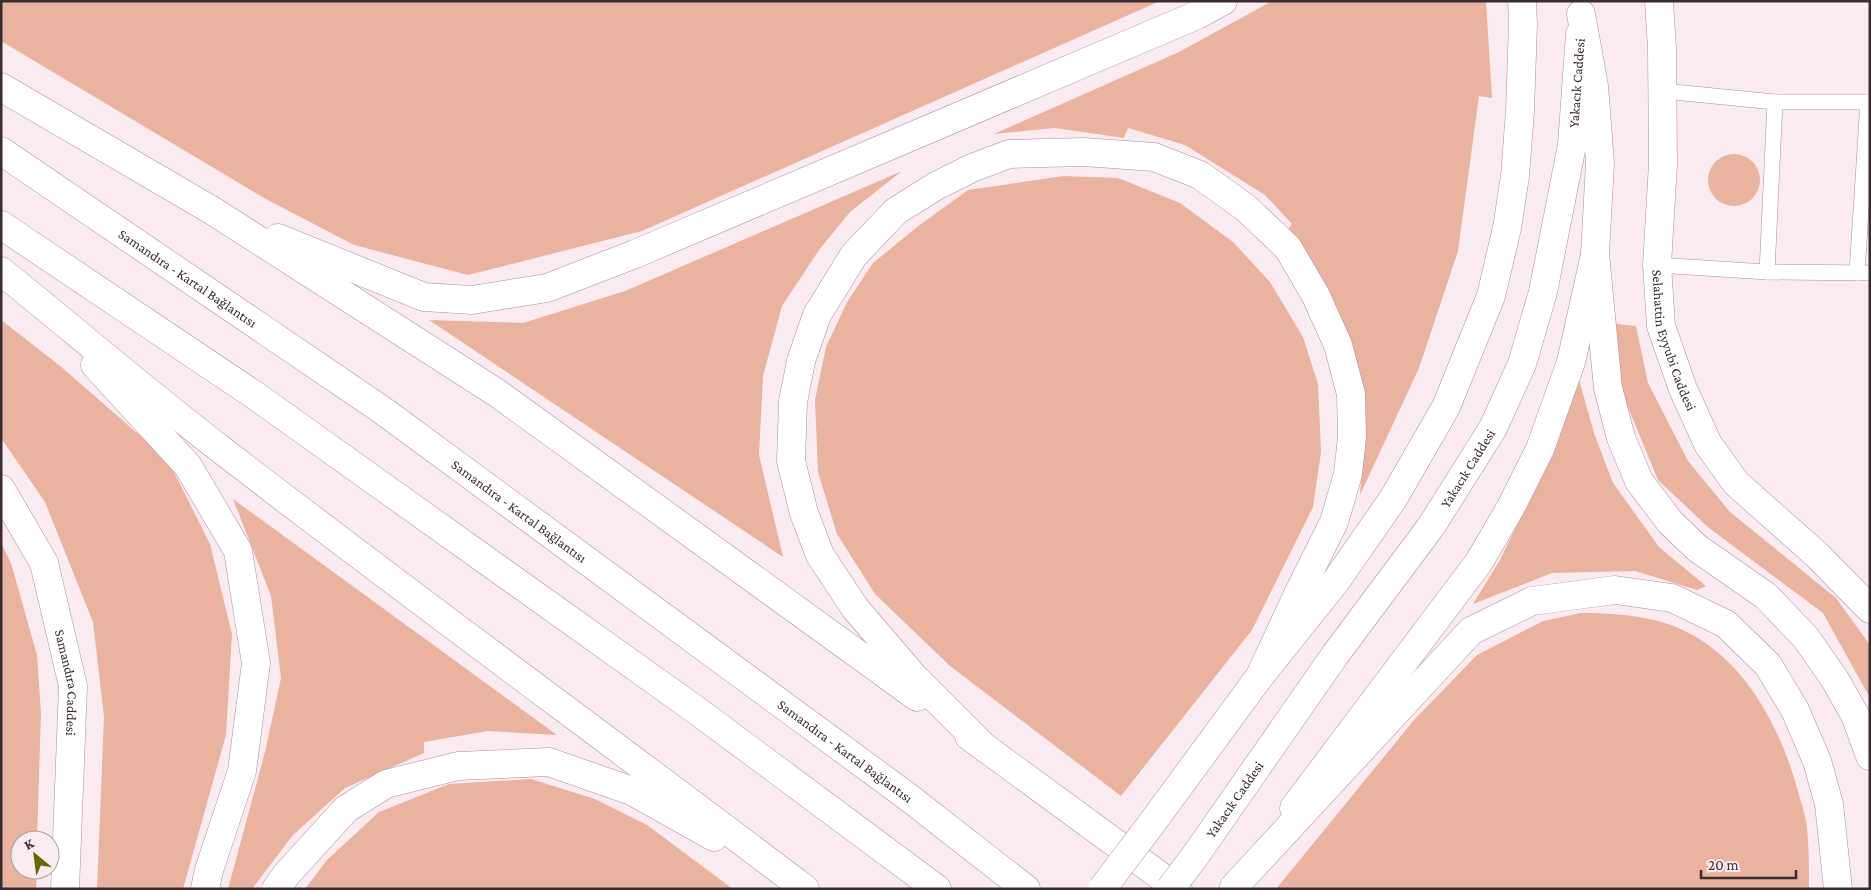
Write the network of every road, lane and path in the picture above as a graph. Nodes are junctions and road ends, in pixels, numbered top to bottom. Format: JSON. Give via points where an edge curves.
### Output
{"nodes":[{"id":1,"x":1223,"y":1,"type":"edge"},
{"id":2,"x":1522,"y":1,"type":"edge"},
{"id":3,"x":1659,"y":1,"type":"edge"},
{"id":4,"x":1,"y":87,"type":"edge"},
{"id":5,"x":1663,"y":91,"type":"junction"},
{"id":6,"x":1775,"y":102,"type":"junction"},
{"id":7,"x":1869,"y":102,"type":"edge"},
{"id":8,"x":1,"y":151,"type":"edge"},
{"id":9,"x":214,"y":211,"type":"junction"},
{"id":10,"x":1,"y":226,"type":"edge"},
{"id":11,"x":1595,"y":254,"type":"junction"},
{"id":12,"x":1657,"y":266,"type":"junction"},
{"id":13,"x":1,"y":272,"type":"edge"},
{"id":14,"x":1767,"y":272,"type":"junction"},
{"id":15,"x":1863,"y":273,"type":"edge"},
{"id":16,"x":1,"y":489,"type":"edge"},
{"id":17,"x":1870,"y":608,"type":"edge"},
{"id":18,"x":1260,"y":676,"type":"junction"},
{"id":19,"x":985,"y":748,"type":"junction"},
{"id":20,"x":1870,"y":756,"type":"edge"},
{"id":21,"x":1233,"y":888,"type":"edge"},
{"id":22,"x":65,"y":889,"type":"edge"},
{"id":23,"x":205,"y":889,"type":"edge"},
{"id":24,"x":276,"y":889,"type":"edge"},
{"id":25,"x":804,"y":889,"type":"edge"},
{"id":26,"x":937,"y":889,"type":"edge"},
{"id":27,"x":1026,"y":889,"type":"edge"},
{"id":28,"x":1102,"y":889,"type":"edge"},
{"id":29,"x":1170,"y":889,"type":"edge"},
{"id":30,"x":1178,"y":889,"type":"edge"},
{"id":31,"x":1838,"y":889,"type":"edge"}],
"edges":[{"from":1,"to":9,"type":"main road","via":[[1197,15],[644,250],[547,288],[472,300],[424,297]]},
{"from":2,"to":18,"type":"main road","via":[[1515,176],[1491,296],[1446,407],[1393,499],[1336,580]]},
{"from":3,"to":5,"type":"main road","name":"Selahattin Eyyubi Caddesi"},
{"from":4,"to":9,"type":"main road"},
{"from":5,"to":6,"type":"lane"},
{"from":5,"to":12,"type":"main road","name":"Selahattin Eyyubi Caddesi","via":[[1663,164]]},
{"from":6,"to":7,"type":"lane"},
{"from":6,"to":14,"type":"lane"},
{"from":7,"to":15,"type":"lane"},
{"from":8,"to":27,"type":"main road","name":"Samandıra - Kartal Bağlantısı","via":[[382,410],[908,797]]},
{"from":9,"to":19,"type":"main road","via":[[497,393]]},
{"from":10,"to":26,"type":"main road","via":[[253,394],[696,710]]},
{"from":11,"to":20,"type":"main road","via":[[1608,388],[1620,438],[1639,481],[1670,522],[1697,548],[1766,596],[1806,638],[1855,715]]},
{"from":11,"to":21,"type":"main road","via":[[1571,362],[1540,449],[1511,507],[1479,562]]},
{"from":11,"to":29,"type":"main road","name":"Yakacık Caddesi","bridge":true,"via":[[1600,164],[1594,86],[1581,14],[1572,145],[1551,257],[1522,364],[1494,428],[1432,525],[1335,655]]},
{"from":12,"to":14,"type":"lane"},
{"from":12,"to":17,"type":"main road","name":"Selahattin Eyyubi Caddesi","via":[[1661,326],[1683,389],[1708,444],[1736,483],[1817,555]]},
{"from":13,"to":23,"type":"main road","via":[[92,362],[188,466],[238,551],[256,663],[242,771]]},
{"from":13,"to":25,"type":"main road","via":[[216,446]]},
{"from":14,"to":15,"type":"lane"},
{"from":16,"to":22,"type":"main road","name":"Samandıra Caddesi","via":[[44,564],[73,686]]},
{"from":18,"to":19,"type":"main road","via":[[1334,522],[1348,474],[1352,437],[1351,394],[1338,345],[1316,296],[1288,248],[1246,208],[1200,175],[1154,157],[1084,152],[1009,154],[936,186],[896,211],[854,255],[816,315],[801,361],[793,402],[790,461],[820,555],[855,608],[914,677]]},
{"from":18,"to":28,"type":"main road","bridge":true},
{"from":19,"to":30,"type":"main road"},
{"from":21,"to":31,"type":"main road","via":[[1472,631],[1532,600],[1615,590],[1672,598],[1726,624],[1768,665],[1795,710],[1817,761],[1829,804]]},
{"from":24,"to":25,"type":"main road","via":[[346,808],[386,784],[458,766],[549,762],[632,791]]}]}
